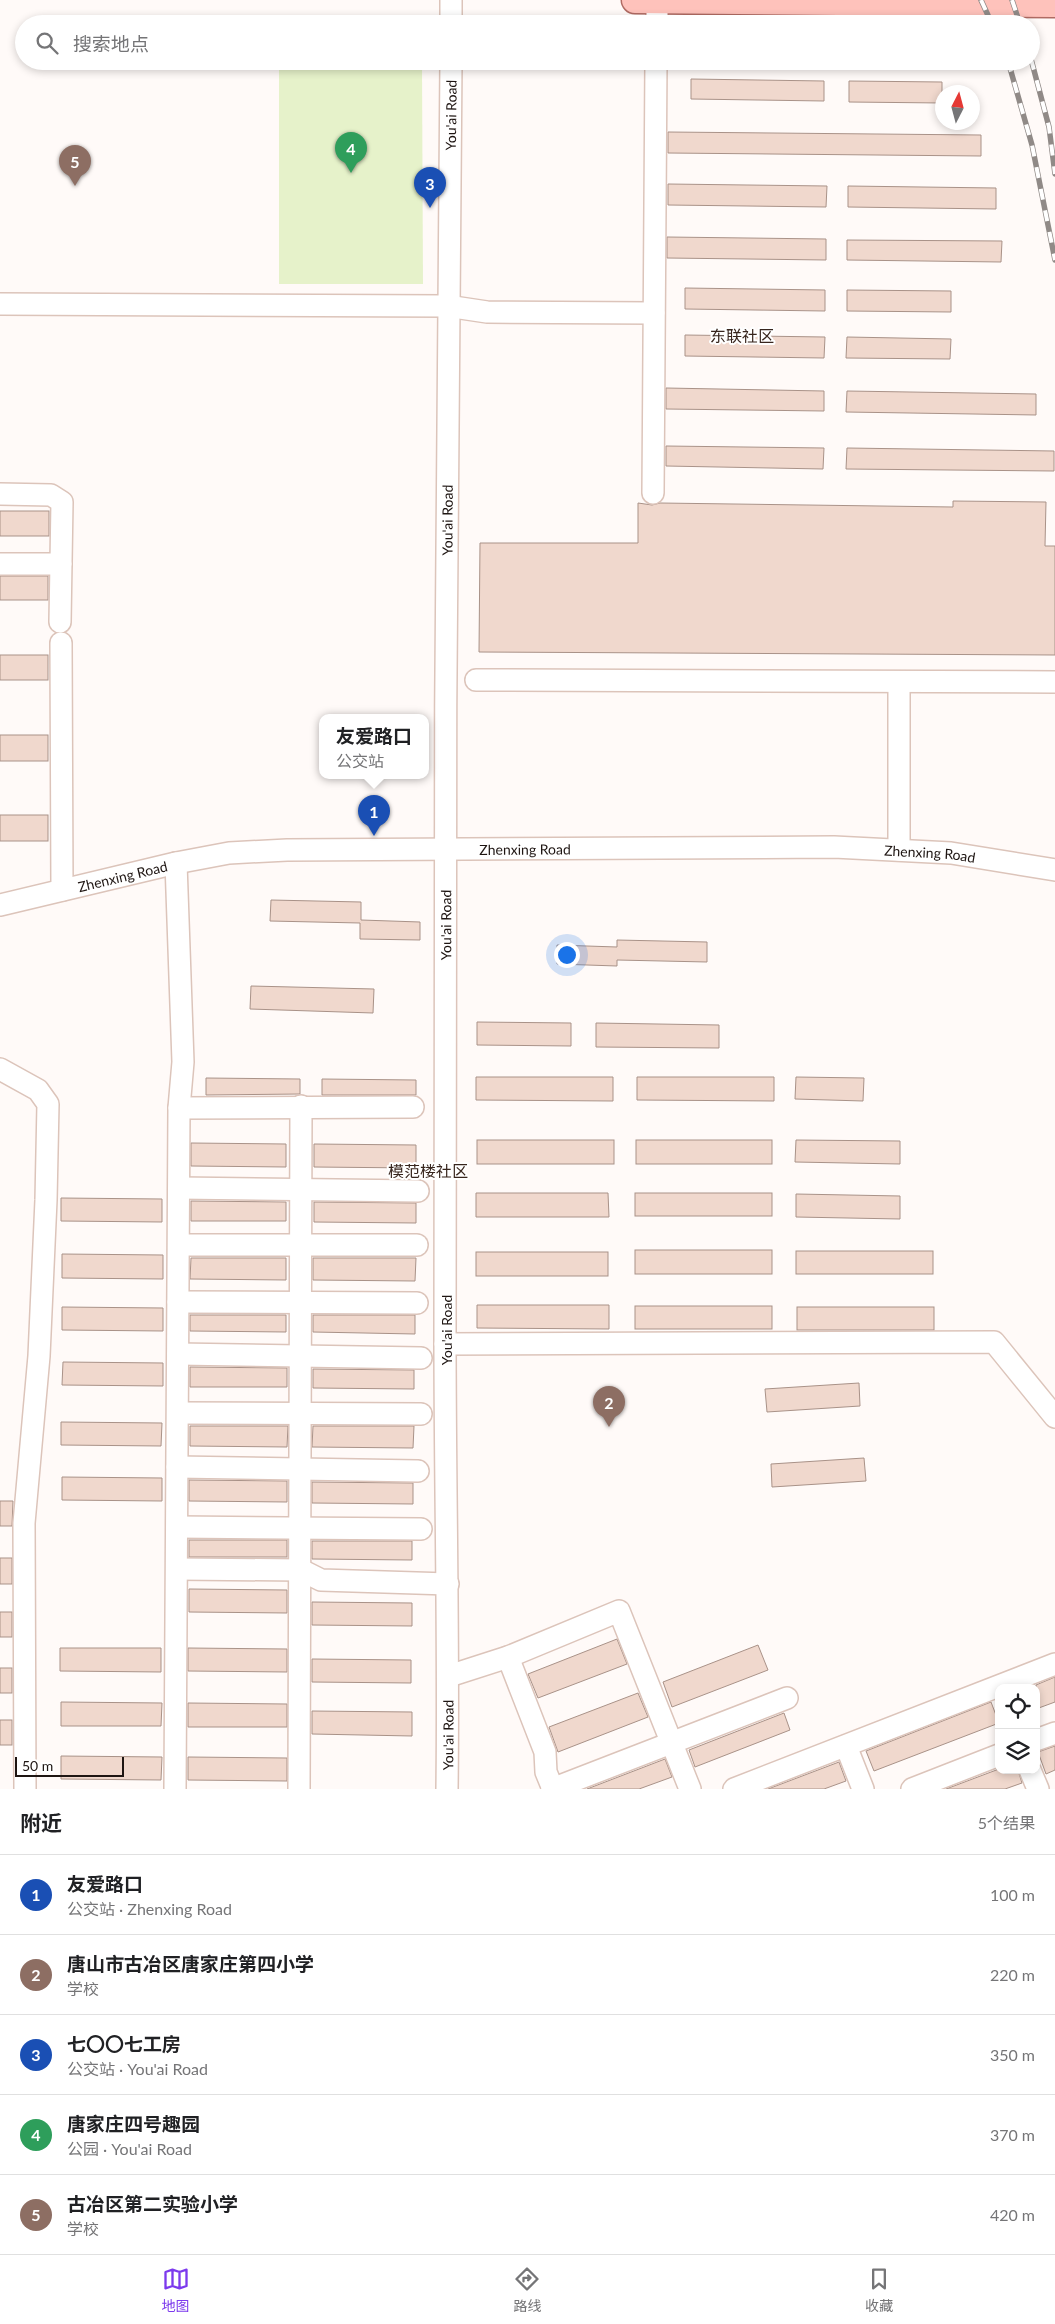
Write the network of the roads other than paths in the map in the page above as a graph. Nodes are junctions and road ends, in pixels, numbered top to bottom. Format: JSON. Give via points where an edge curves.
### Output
{"nodes":[{"id":1,"x":451,"y":0,"type":"edge"},
{"id":2,"x":635,"y":0,"type":"edge"},
{"id":3,"x":657,"y":0,"type":"edge"},
{"id":4,"x":1055,"y":4,"type":"edge"},
{"id":5,"x":451,"y":15,"type":"edge"},
{"id":6,"x":657,"y":15,"type":"edge"},
{"id":7,"x":450,"y":70,"type":"edge"},
{"id":8,"x":656,"y":70,"type":"edge"},
{"id":9,"x":0,"y":304,"type":"edge"},
{"id":10,"x":447,"y":306,"type":"junction"},
{"id":11,"x":654,"y":313,"type":"junction"},
{"id":12,"x":653,"y":493,"type":"dead end"},
{"id":13,"x":0,"y":494,"type":"edge"},
{"id":14,"x":0,"y":564,"type":"edge"},
{"id":15,"x":61,"y":564,"type":"junction"},
{"id":16,"x":60,"y":622,"type":"dead end"},
{"id":17,"x":61,"y":643,"type":"dead end"},
{"id":18,"x":476,"y":680,"type":"dead end"},
{"id":19,"x":899,"y":682,"type":"junction"},
{"id":20,"x":1055,"y":682,"type":"edge"},
{"id":21,"x":446,"y":849,"type":"junction"},
{"id":22,"x":899,"y":850,"type":"junction"},
{"id":23,"x":176,"y":863,"type":"junction"},
{"id":24,"x":1055,"y":870,"type":"edge"},
{"id":25,"x":62,"y":890,"type":"junction"},
{"id":26,"x":0,"y":904,"type":"edge"},
{"id":27,"x":0,"y":1069,"type":"edge"},
{"id":28,"x":301,"y":1106,"type":"junction"},
{"id":29,"x":413,"y":1107,"type":"dead end"},
{"id":30,"x":179,"y":1108,"type":"junction"},
{"id":31,"x":179,"y":1188,"type":"junction"},
{"id":32,"x":301,"y":1190,"type":"junction"},
{"id":33,"x":418,"y":1191,"type":"dead end"},
{"id":34,"x":179,"y":1245,"type":"junction"},
{"id":35,"x":301,"y":1245,"type":"junction"},
{"id":36,"x":417,"y":1245,"type":"dead end"},
{"id":37,"x":178,"y":1302,"type":"junction"},
{"id":38,"x":301,"y":1302,"type":"junction"},
{"id":39,"x":417,"y":1303,"type":"dead end"},
{"id":40,"x":445,"y":1344,"type":"junction"},
{"id":41,"x":178,"y":1354,"type":"junction"},
{"id":42,"x":301,"y":1356,"type":"junction"},
{"id":43,"x":421,"y":1358,"type":"dead end"},
{"id":44,"x":178,"y":1413,"type":"junction"},
{"id":45,"x":301,"y":1414,"type":"junction"},
{"id":46,"x":421,"y":1414,"type":"dead end"},
{"id":47,"x":1055,"y":1418,"type":"edge"},
{"id":48,"x":178,"y":1467,"type":"junction"},
{"id":49,"x":301,"y":1469,"type":"junction"},
{"id":50,"x":418,"y":1470,"type":"dead end"},
{"id":51,"x":177,"y":1527,"type":"junction"},
{"id":52,"x":301,"y":1528,"type":"junction"},
{"id":53,"x":421,"y":1528,"type":"dead end"},
{"id":54,"x":177,"y":1569,"type":"junction"},
{"id":55,"x":301,"y":1570,"type":"junction"},
{"id":56,"x":448,"y":1584,"type":"junction"},
{"id":57,"x":508,"y":1657,"type":"junction"},
{"id":58,"x":1055,"y":1664,"type":"edge"},
{"id":59,"x":449,"y":1676,"type":"junction"},
{"id":60,"x":1011,"y":1684,"type":"edge"},
{"id":61,"x":995,"y":1691,"type":"edge"},
{"id":62,"x":787,"y":1698,"type":"dead end"},
{"id":63,"x":1055,"y":1733,"type":"edge"},
{"id":64,"x":1040,"y":1739,"type":"edge"},
{"id":65,"x":672,"y":1743,"type":"junction"},
{"id":66,"x":846,"y":1746,"type":"junction"},
{"id":67,"x":995,"y":1757,"type":"edge"},
{"id":68,"x":1032,"y":1774,"type":"edge"},
{"id":69,"x":25,"y":1789,"type":"edge"},
{"id":70,"x":175,"y":1789,"type":"edge"},
{"id":71,"x":299,"y":1789,"type":"edge"},
{"id":72,"x":447,"y":1789,"type":"edge"},
{"id":73,"x":553,"y":1789,"type":"edge"},
{"id":74,"x":690,"y":1789,"type":"edge"},
{"id":75,"x":734,"y":1789,"type":"edge"},
{"id":76,"x":863,"y":1789,"type":"edge"},
{"id":77,"x":912,"y":1789,"type":"edge"},
{"id":78,"x":1038,"y":1789,"type":"edge"}],
"edges":[{"from":1,"to":5,"type":"street"},
{"from":2,"to":3,"type":"main road"},
{"from":3,"to":4,"type":"main road"},
{"from":3,"to":6,"type":"street"},
{"from":7,"to":10,"type":"street","name":"You'ai Road"},
{"from":8,"to":11,"type":"street"},
{"from":9,"to":10,"type":"street"},
{"from":10,"to":11,"type":"street","via":[[487,312]]},
{"from":10,"to":21,"type":"street","name":"You'ai Road"},
{"from":11,"to":12,"type":"street"},
{"from":13,"to":15,"type":"street","via":[[51,495],[62,502]]},
{"from":14,"to":15,"type":"street"},
{"from":15,"to":16,"type":"street"},
{"from":17,"to":25,"type":"street"},
{"from":18,"to":19,"type":"street"},
{"from":19,"to":20,"type":"street"},
{"from":19,"to":22,"type":"street"},
{"from":21,"to":22,"type":"street","name":"Zhenxing Road","via":[[834,847]]},
{"from":21,"to":23,"type":"street","name":"Zhenxing Road","via":[[229,853]]},
{"from":21,"to":40,"type":"street","name":"You'ai Road"},
{"from":22,"to":24,"type":"street","name":"Zhenxing Road","via":[[951,853]]},
{"from":23,"to":25,"type":"street","name":"Zhenxing Road"},
{"from":23,"to":30,"type":"street","via":[[183,1062]]},
{"from":25,"to":26,"type":"street","name":"Zhenxing Road"},
{"from":27,"to":69,"type":"street","via":[[38,1090],[48,1104],[38,1356],[24,1523]]},
{"from":28,"to":29,"type":"street"},
{"from":28,"to":30,"type":"street"},
{"from":28,"to":32,"type":"street"},
{"from":30,"to":31,"type":"street"},
{"from":31,"to":32,"type":"street"},
{"from":31,"to":34,"type":"street"},
{"from":32,"to":33,"type":"street"},
{"from":32,"to":35,"type":"street"},
{"from":34,"to":35,"type":"street"},
{"from":34,"to":37,"type":"street"},
{"from":35,"to":36,"type":"street"},
{"from":35,"to":38,"type":"street"},
{"from":37,"to":38,"type":"street"},
{"from":37,"to":41,"type":"street"},
{"from":38,"to":39,"type":"street"},
{"from":38,"to":42,"type":"street"},
{"from":40,"to":47,"type":"street","via":[[994,1342]]},
{"from":40,"to":56,"type":"street","name":"You'ai Road"},
{"from":41,"to":42,"type":"street"},
{"from":41,"to":44,"type":"street"},
{"from":42,"to":43,"type":"street"},
{"from":42,"to":45,"type":"street"},
{"from":44,"to":45,"type":"street"},
{"from":44,"to":48,"type":"street"},
{"from":45,"to":46,"type":"street"},
{"from":45,"to":49,"type":"street"},
{"from":48,"to":49,"type":"street"},
{"from":48,"to":51,"type":"street"},
{"from":49,"to":50,"type":"street"},
{"from":49,"to":52,"type":"street"},
{"from":51,"to":52,"type":"street"},
{"from":51,"to":54,"type":"street"},
{"from":52,"to":53,"type":"street"},
{"from":52,"to":55,"type":"street"},
{"from":54,"to":55,"type":"street"},
{"from":54,"to":70,"type":"street"},
{"from":55,"to":56,"type":"street","via":[[321,1580]]},
{"from":55,"to":71,"type":"street"},
{"from":56,"to":59,"type":"street","name":"You'ai Road"},
{"from":57,"to":59,"type":"street"},
{"from":57,"to":65,"type":"street","via":[[619,1611]]},
{"from":57,"to":73,"type":"street","via":[[545,1752],[546,1772]]},
{"from":58,"to":60,"type":"street"},
{"from":59,"to":72,"type":"street","name":"You'ai Road"},
{"from":61,"to":66,"type":"street"},
{"from":62,"to":65,"type":"street"},
{"from":63,"to":64,"type":"street"},
{"from":65,"to":73,"type":"street"},
{"from":65,"to":74,"type":"street"},
{"from":66,"to":75,"type":"street"},
{"from":66,"to":76,"type":"street"},
{"from":67,"to":77,"type":"street"},
{"from":68,"to":78,"type":"street"}]}
